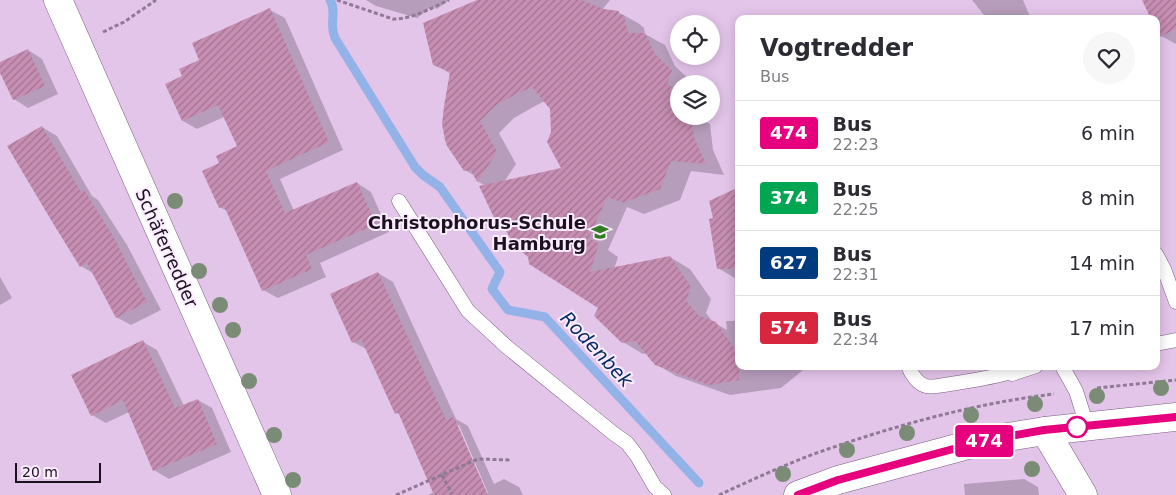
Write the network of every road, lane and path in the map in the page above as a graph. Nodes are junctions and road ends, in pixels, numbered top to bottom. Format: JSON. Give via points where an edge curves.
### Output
{"nodes":[{"id":1,"x":58,"y":0,"type":"edge"},
{"id":2,"x":156,"y":0,"type":"edge"},
{"id":3,"x":336,"y":0,"type":"edge"},
{"id":4,"x":449,"y":0,"type":"edge"},
{"id":5,"x":78,"y":45,"type":"junction"},
{"id":6,"x":400,"y":201,"type":"dead end"},
{"id":7,"x":1160,"y":262,"type":"edge"},
{"id":8,"x":1176,"y":302,"type":"edge"},
{"id":9,"x":1176,"y":340,"type":"edge"},
{"id":10,"x":1160,"y":343,"type":"edge"},
{"id":11,"x":909,"y":370,"type":"edge"},
{"id":12,"x":1003,"y":370,"type":"edge"},
{"id":13,"x":1024,"y":370,"type":"edge"},
{"id":14,"x":1064,"y":370,"type":"edge"},
{"id":15,"x":1176,"y":417,"type":"edge"},
{"id":16,"x":1087,"y":426,"type":"junction"},
{"id":17,"x":1044,"y":430,"type":"junction"},
{"id":18,"x":510,"y":460,"type":"dead end"},
{"id":19,"x":442,"y":476,"type":"junction"},
{"id":20,"x":452,"y":494,"type":"dead end"},
{"id":21,"x":277,"y":495,"type":"edge"},
{"id":22,"x":398,"y":495,"type":"edge"},
{"id":23,"x":664,"y":495,"type":"edge"},
{"id":24,"x":798,"y":495,"type":"edge"},
{"id":25,"x":1083,"y":495,"type":"edge"}],
"edges":[{"from":1,"to":5,"type":"street","name":"Schäferredder"},
{"from":2,"to":5,"type":"path","via":[[124,22]]},
{"from":3,"to":4,"type":"path","via":[[393,20],[411,18]]},
{"from":5,"to":21,"type":"street","name":"Schäferredder"},
{"from":6,"to":23,"type":"lane","via":[[468,311],[507,347],[627,443]]},
{"from":7,"to":8,"type":"lane"},
{"from":9,"to":10,"type":"lane"},
{"from":11,"to":12,"type":"lane","via":[[920,383],[932,387],[975,381]]},
{"from":12,"to":13,"type":"lane","via":[[1012,374]]},
{"from":14,"to":16,"type":"lane","via":[[1076,391]]},
{"from":15,"to":16,"type":"street"},
{"from":16,"to":17,"type":"street"},
{"from":17,"to":24,"type":"street","via":[[983,441],[838,480]]},
{"from":17,"to":25,"type":"street"},
{"from":18,"to":19,"type":"path","via":[[478,459]]},
{"from":19,"to":20,"type":"path"},
{"from":19,"to":22,"type":"path"}]}
